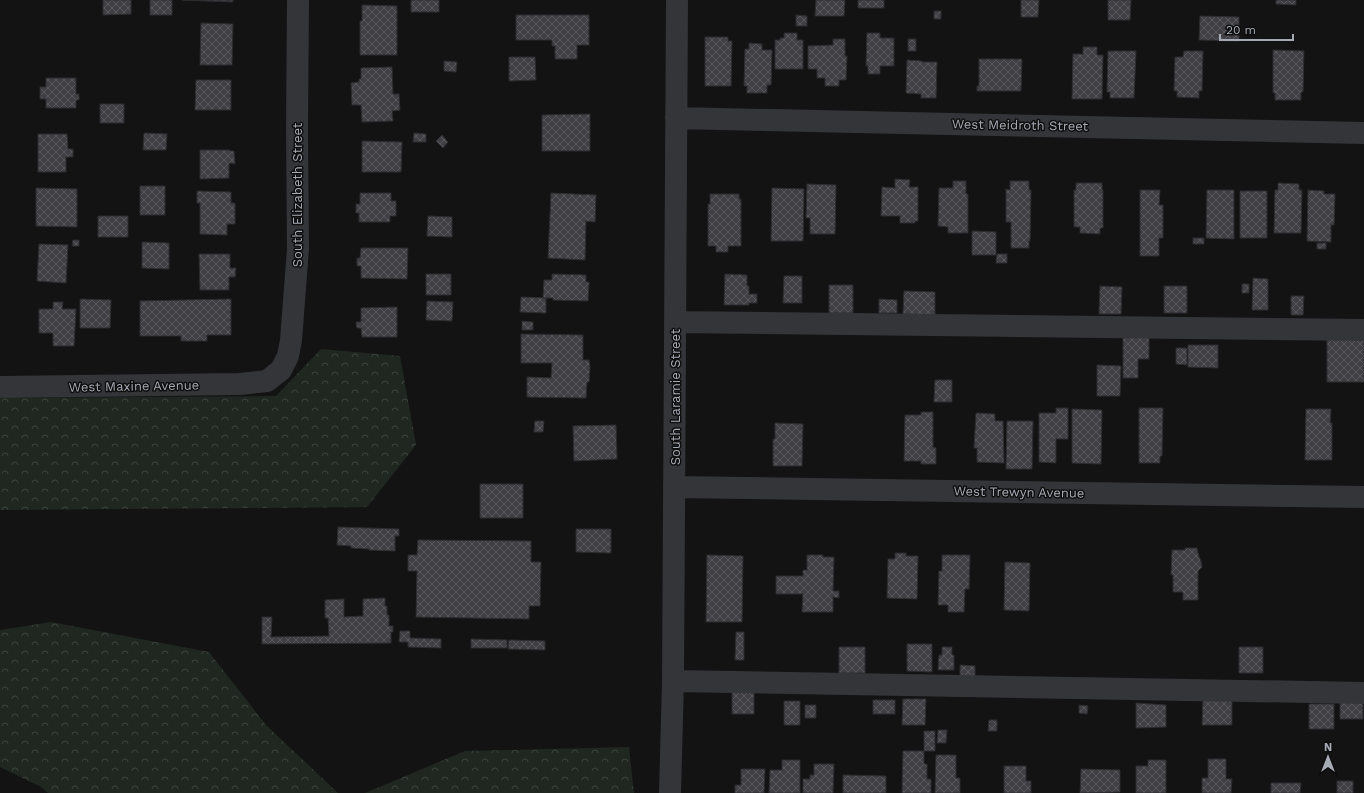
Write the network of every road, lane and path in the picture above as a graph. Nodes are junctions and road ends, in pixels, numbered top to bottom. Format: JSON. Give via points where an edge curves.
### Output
{"nodes":[{"id":1,"x":298,"y":0,"type":"edge"},
{"id":2,"x":677,"y":0,"type":"edge"},
{"id":3,"x":676,"y":118,"type":"junction"},
{"id":4,"x":1364,"y":133,"type":"edge"},
{"id":5,"x":675,"y":322,"type":"junction"},
{"id":6,"x":1364,"y":330,"type":"edge"},
{"id":7,"x":267,"y":381,"type":"joint"},
{"id":8,"x":0,"y":387,"type":"edge"},
{"id":9,"x":674,"y":487,"type":"junction"},
{"id":10,"x":1364,"y":497,"type":"edge"},
{"id":11,"x":674,"y":681,"type":"junction"},
{"id":12,"x":1364,"y":694,"type":"edge"},
{"id":13,"x":670,"y":793,"type":"edge"}],
"edges":[{"from":1,"to":7,"type":"street","name":"South Elizabeth Street","via":[[298,249],[294,309],[288,356],[281,370]]},
{"from":2,"to":3,"type":"street","name":"South Laramie Street"},
{"from":3,"to":4,"type":"street","name":"West Meidroth Street"},
{"from":3,"to":5,"type":"street","name":"South Laramie Street"},
{"from":5,"to":6,"type":"street"},
{"from":5,"to":9,"type":"street","name":"South Laramie Street"},
{"from":7,"to":8,"type":"street","name":"West Maxine Avenue","via":[[240,384]]},
{"from":9,"to":10,"type":"street","name":"West Trewyn Avenue"},
{"from":9,"to":11,"type":"street","name":"South Laramie Street"},
{"from":11,"to":12,"type":"street"},
{"from":11,"to":13,"type":"street","name":"South Laramie Street"}]}
